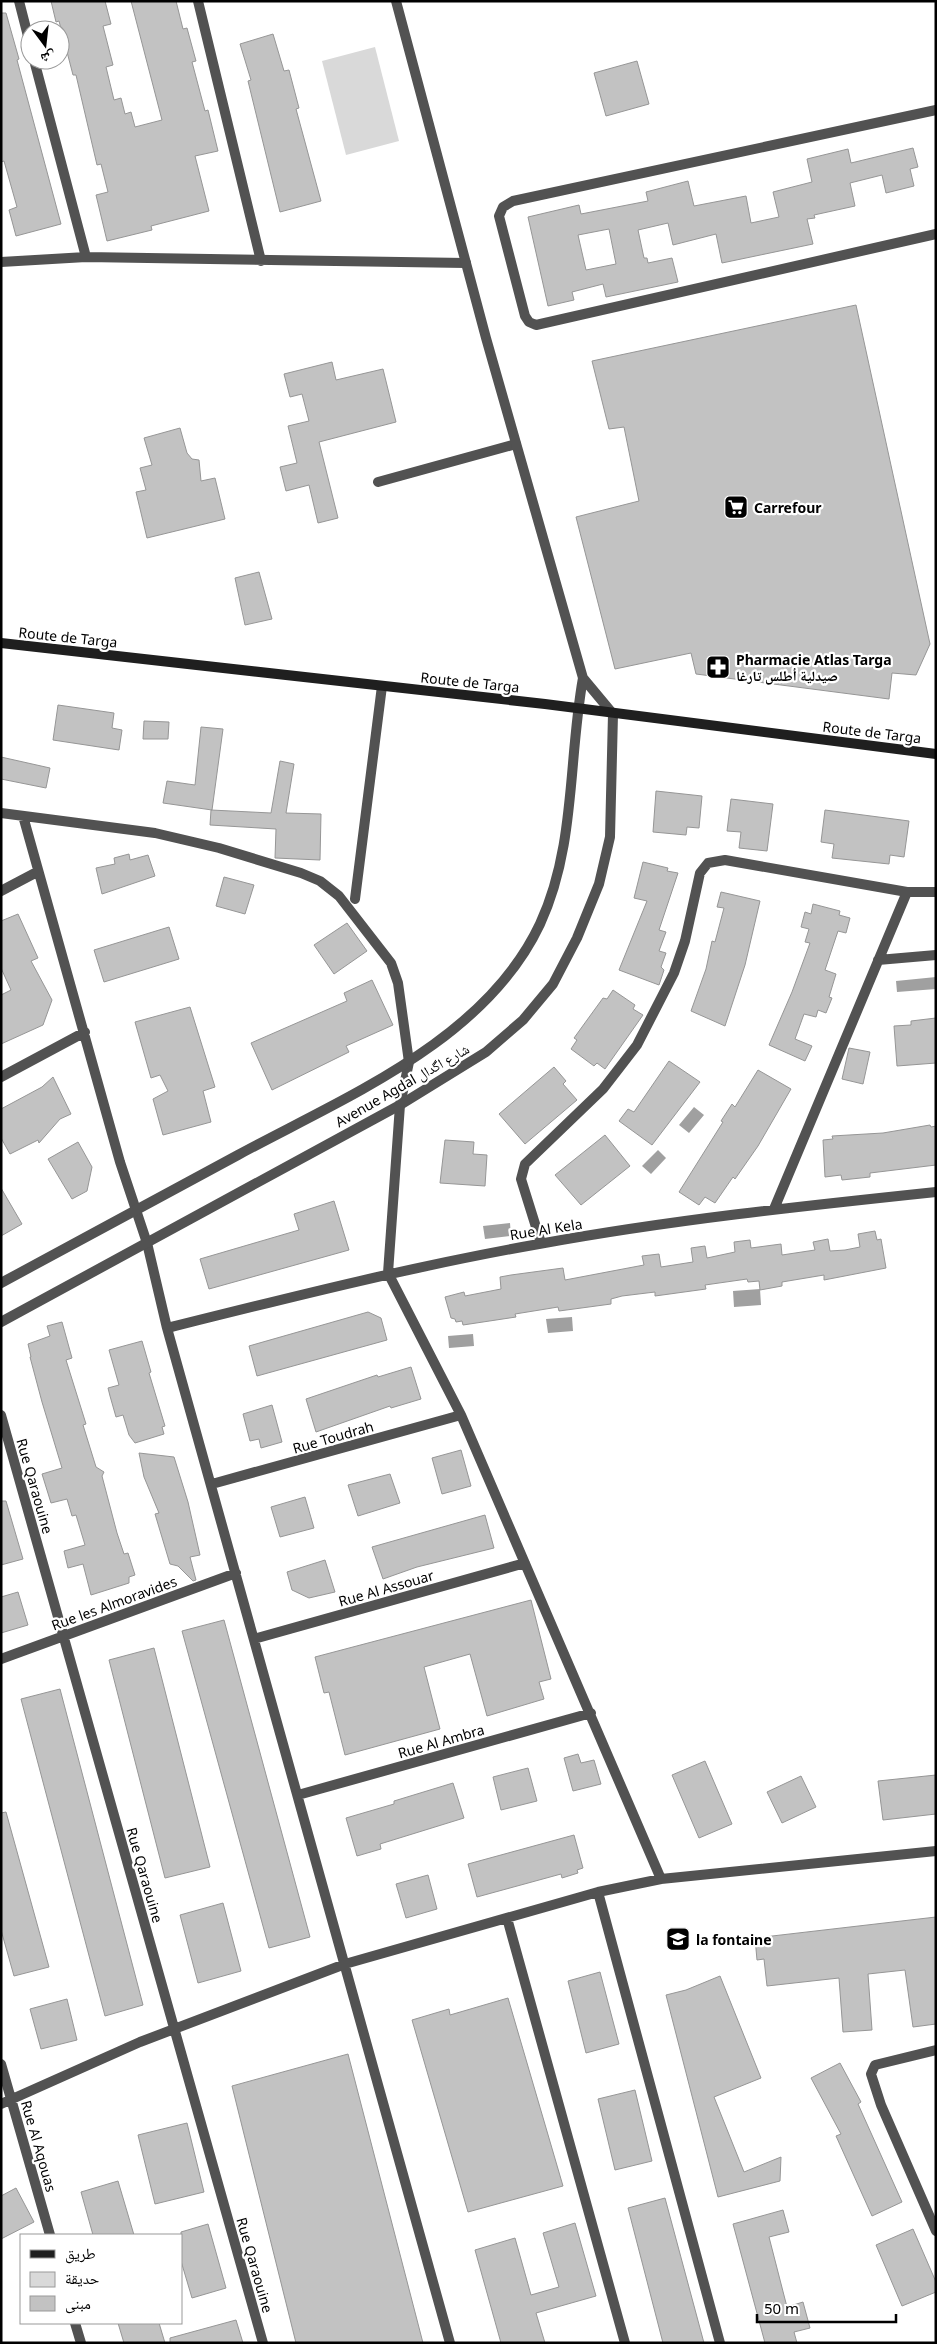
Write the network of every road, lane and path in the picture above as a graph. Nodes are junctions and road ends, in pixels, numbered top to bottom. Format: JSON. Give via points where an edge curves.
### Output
{"nodes":[{"id":1,"x":19,"y":1,"type":"edge"},
{"id":2,"x":198,"y":1,"type":"edge"},
{"id":3,"x":396,"y":1,"type":"edge"},
{"id":4,"x":24,"y":20,"type":"edge"},
{"id":5,"x":37,"y":70,"type":"edge"},
{"id":6,"x":936,"y":110,"type":"edge"},
{"id":7,"x":936,"y":234,"type":"edge"},
{"id":8,"x":86,"y":258,"type":"junction"},
{"id":9,"x":261,"y":261,"type":"junction"},
{"id":10,"x":1,"y":262,"type":"edge"},
{"id":11,"x":466,"y":263,"type":"junction"},
{"id":12,"x":516,"y":444,"type":"junction"},
{"id":13,"x":378,"y":482,"type":"dead end"},
{"id":14,"x":1,"y":643,"type":"edge"},
{"id":15,"x":583,"y":678,"type":"junction"},
{"id":16,"x":382,"y":686,"type":"junction"},
{"id":17,"x":578,"y":708,"type":"junction"},
{"id":18,"x":613,"y":714,"type":"junction"},
{"id":19,"x":936,"y":754,"type":"edge"},
{"id":20,"x":1,"y":814,"type":"edge"},
{"id":21,"x":23,"y":816,"type":"junction"},
{"id":22,"x":37,"y":872,"type":"junction"},
{"id":23,"x":1,"y":891,"type":"edge"},
{"id":24,"x":907,"y":892,"type":"junction"},
{"id":25,"x":936,"y":892,"type":"edge"},
{"id":26,"x":355,"y":899,"type":"dead end"},
{"id":27,"x":936,"y":954,"type":"edge"},
{"id":28,"x":878,"y":960,"type":"junction"},
{"id":29,"x":85,"y":1032,"type":"junction"},
{"id":30,"x":409,"y":1062,"type":"junction"},
{"id":31,"x":1,"y":1077,"type":"edge"},
{"id":32,"x":400,"y":1105,"type":"junction"},
{"id":33,"x":936,"y":1192,"type":"edge"},
{"id":34,"x":774,"y":1209,"type":"junction"},
{"id":35,"x":135,"y":1210,"type":"junction"},
{"id":36,"x":147,"y":1243,"type":"junction"},
{"id":37,"x":541,"y":1243,"type":"junction"},
{"id":38,"x":388,"y":1273,"type":"junction"},
{"id":39,"x":1,"y":1283,"type":"edge"},
{"id":40,"x":1,"y":1322,"type":"edge"},
{"id":41,"x":168,"y":1328,"type":"junction"},
{"id":42,"x":1,"y":1415,"type":"edge"},
{"id":43,"x":461,"y":1415,"type":"junction"},
{"id":44,"x":212,"y":1484,"type":"junction"},
{"id":45,"x":526,"y":1563,"type":"junction"},
{"id":46,"x":236,"y":1573,"type":"junction"},
{"id":47,"x":63,"y":1636,"type":"junction"},
{"id":48,"x":254,"y":1639,"type":"junction"},
{"id":49,"x":1,"y":1659,"type":"edge"},
{"id":50,"x":590,"y":1713,"type":"junction"},
{"id":51,"x":298,"y":1794,"type":"junction"},
{"id":52,"x":936,"y":1851,"type":"edge"},
{"id":53,"x":661,"y":1879,"type":"junction"},
{"id":54,"x":598,"y":1892,"type":"junction"},
{"id":55,"x":507,"y":1918,"type":"junction"},
{"id":56,"x":345,"y":1964,"type":"junction"},
{"id":57,"x":174,"y":2030,"type":"junction"},
{"id":58,"x":936,"y":2050,"type":"edge"},
{"id":59,"x":1,"y":2064,"type":"edge"},
{"id":60,"x":11,"y":2099,"type":"junction"},
{"id":61,"x":1,"y":2104,"type":"edge"},
{"id":62,"x":936,"y":2231,"type":"edge"},
{"id":63,"x":50,"y":2234,"type":"edge"},
{"id":64,"x":75,"y":2324,"type":"edge"},
{"id":65,"x":81,"y":2343,"type":"edge"},
{"id":66,"x":263,"y":2343,"type":"edge"},
{"id":67,"x":450,"y":2343,"type":"edge"},
{"id":68,"x":624,"y":2343,"type":"edge"},
{"id":69,"x":720,"y":2343,"type":"edge"}],
"edges":[{"from":1,"to":4,"type":"street"},
{"from":2,"to":9,"type":"street"},
{"from":3,"to":11,"type":"street"},
{"from":5,"to":8,"type":"street"},
{"from":6,"to":7,"type":"street","via":[[513,201],[503,207],[499,216],[525,316],[536,325]]},
{"from":8,"to":9,"type":"street"},
{"from":8,"to":10,"type":"street"},
{"from":9,"to":11,"type":"street"},
{"from":11,"to":12,"type":"street"},
{"from":12,"to":13,"type":"street"},
{"from":12,"to":15,"type":"street"},
{"from":14,"to":16,"type":"main road","name":"Route de Targa"},
{"from":15,"to":17,"type":"street","name":"Avenue Agdal شارع اگدال"},
{"from":15,"to":18,"type":"street"},
{"from":16,"to":17,"type":"main road","name":"Route de Targa"},
{"from":16,"to":26,"type":"street"},
{"from":17,"to":18,"type":"main road","name":"Route de Targa"},
{"from":17,"to":30,"type":"street","name":"Avenue Agdal شارع اگدال","via":[[567,829],[558,878],[539,924],[517,965],[488,998]]},
{"from":18,"to":19,"type":"main road","name":"Route de Targa"},
{"from":18,"to":32,"type":"street","name":"Avenue Agdal شارع اگدال","via":[[610,837],[601,874],[577,938],[553,984],[522,1020],[486,1052]]},
{"from":20,"to":21,"type":"street"},
{"from":21,"to":22,"type":"street"},
{"from":21,"to":30,"type":"street","via":[[155,833],[274,863],[320,881],[346,903],[391,963],[398,983]]},
{"from":22,"to":23,"type":"street"},
{"from":22,"to":29,"type":"street"},
{"from":24,"to":25,"type":"street"},
{"from":24,"to":28,"type":"street"},
{"from":24,"to":37,"type":"street","via":[[724,860],[708,863],[700,873],[685,941],[674,973],[637,1045],[603,1089],[525,1164],[521,1179]]},
{"from":27,"to":28,"type":"street"},
{"from":28,"to":34,"type":"street"},
{"from":29,"to":31,"type":"street"},
{"from":29,"to":35,"type":"street"},
{"from":30,"to":32,"type":"street"},
{"from":30,"to":35,"type":"street","name":"Avenue Agdal شارع اگدال"},
{"from":32,"to":36,"type":"street","name":"Avenue Agdal شارع اگدال"},
{"from":32,"to":38,"type":"street"},
{"from":33,"to":34,"type":"street","name":"Rue Al Kela"},
{"from":34,"to":37,"type":"street","name":"Rue Al Kela"},
{"from":35,"to":36,"type":"street"},
{"from":35,"to":39,"type":"street","name":"Avenue Agdal شارع اگدال"},
{"from":36,"to":40,"type":"street","name":"Avenue Agdal شارع اگدال"},
{"from":36,"to":41,"type":"street"},
{"from":37,"to":38,"type":"street","name":"Rue Al Kela"},
{"from":38,"to":41,"type":"street","name":"Rue Al Kela"},
{"from":38,"to":43,"type":"street"},
{"from":41,"to":44,"type":"street"},
{"from":42,"to":47,"type":"street","name":"Rue Qaraouine"},
{"from":43,"to":44,"type":"street","name":"Rue Toudrah"},
{"from":43,"to":45,"type":"street"},
{"from":44,"to":46,"type":"street"},
{"from":45,"to":48,"type":"street","name":"Rue Al Assouar"},
{"from":45,"to":50,"type":"street"},
{"from":46,"to":47,"type":"street","name":"Rue les Almoravides"},
{"from":46,"to":48,"type":"street"},
{"from":47,"to":49,"type":"street","name":"Rue les Almoravides"},
{"from":47,"to":57,"type":"street","name":"Rue Qaraouine"},
{"from":48,"to":51,"type":"street"},
{"from":50,"to":51,"type":"street","name":"Rue Al Ambra"},
{"from":50,"to":53,"type":"street"},
{"from":51,"to":56,"type":"street"},
{"from":52,"to":53,"type":"street"},
{"from":53,"to":54,"type":"street"},
{"from":54,"to":55,"type":"street"},
{"from":54,"to":69,"type":"street"},
{"from":55,"to":56,"type":"street"},
{"from":55,"to":68,"type":"street"},
{"from":56,"to":57,"type":"street"},
{"from":56,"to":67,"type":"street"},
{"from":57,"to":60,"type":"street"},
{"from":57,"to":66,"type":"street","name":"Rue Qaraouine"},
{"from":58,"to":62,"type":"street","via":[[886,2060],[875,2065],[871,2074],[878,2099]]},
{"from":59,"to":60,"type":"street","name":"Rue Al Aqouas"},
{"from":60,"to":61,"type":"street"},
{"from":60,"to":63,"type":"street","name":"Rue Al Aqouas"},
{"from":64,"to":65,"type":"street"}]}
